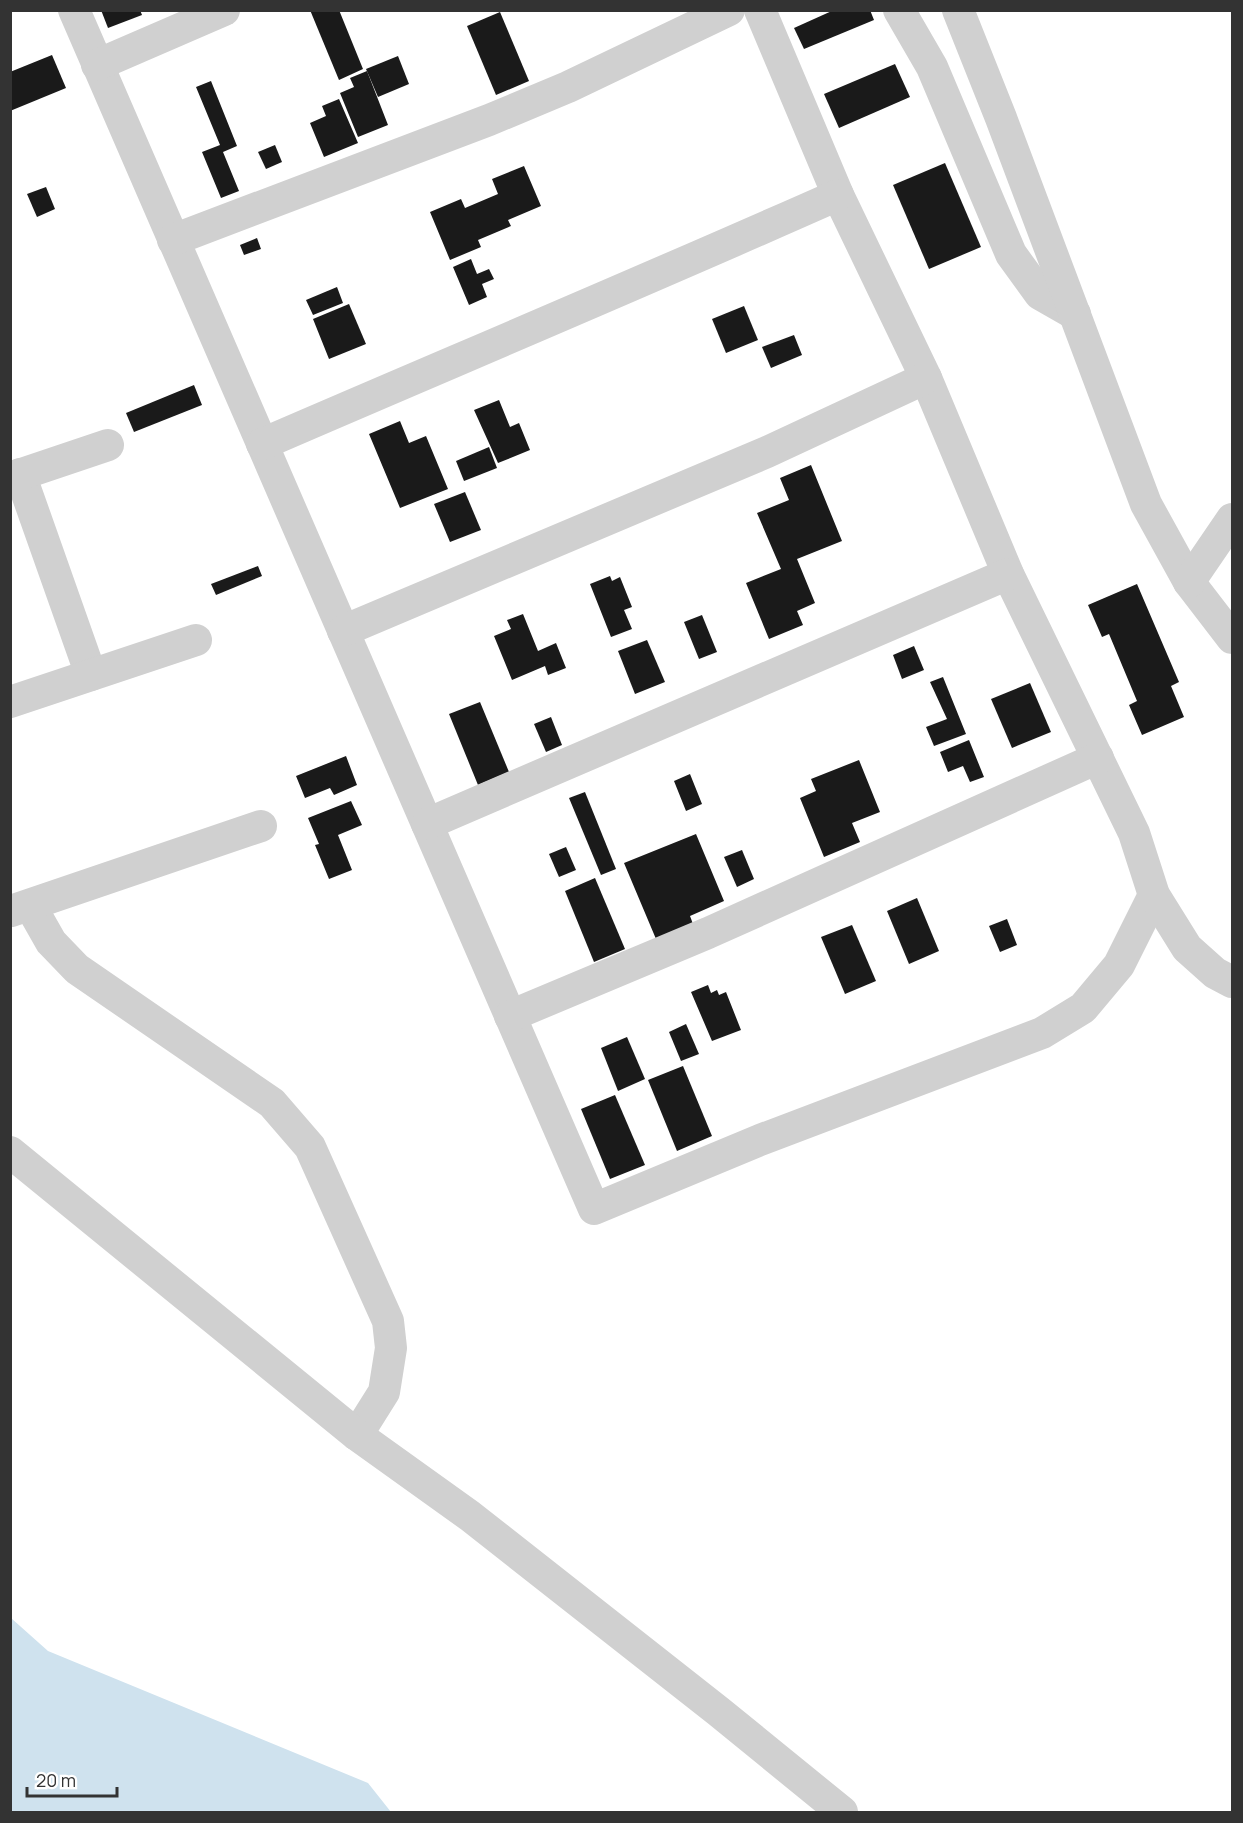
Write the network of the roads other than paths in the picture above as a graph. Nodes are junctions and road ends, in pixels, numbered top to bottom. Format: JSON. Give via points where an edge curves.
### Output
{"nodes":[{"id":1,"x":74,"y":10,"type":"edge"},
{"id":2,"x":224,"y":10,"type":"edge"},
{"id":3,"x":729,"y":10,"type":"edge"},
{"id":4,"x":760,"y":10,"type":"edge"},
{"id":5,"x":899,"y":10,"type":"edge"},
{"id":6,"x":958,"y":10,"type":"edge"},
{"id":7,"x":97,"y":65,"type":"junction"},
{"id":8,"x":838,"y":195,"type":"junction"},
{"id":9,"x":173,"y":240,"type":"junction"},
{"id":10,"x":1075,"y":314,"type":"junction"},
{"id":11,"x":926,"y":378,"type":"junction"},
{"id":12,"x":262,"y":444,"type":"junction"},
{"id":13,"x":108,"y":445,"type":"dead end"},
{"id":14,"x":15,"y":476,"type":"edge"},
{"id":15,"x":1233,"y":519,"type":"edge"},
{"id":16,"x":1008,"y":574,"type":"junction"},
{"id":17,"x":1189,"y":582,"type":"junction"},
{"id":18,"x":343,"y":631,"type":"junction"},
{"id":19,"x":1233,"y":638,"type":"edge"},
{"id":20,"x":196,"y":640,"type":"dead end"},
{"id":21,"x":91,"y":675,"type":"junction"},
{"id":22,"x":10,"y":702,"type":"edge"},
{"id":23,"x":1098,"y":758,"type":"junction"},
{"id":24,"x":427,"y":824,"type":"junction"},
{"id":25,"x":261,"y":826,"type":"dead end"},
{"id":26,"x":1154,"y":895,"type":"junction"},
{"id":27,"x":20,"y":908,"type":"edge"},
{"id":28,"x":1233,"y":982,"type":"edge"},
{"id":29,"x":510,"y":1016,"type":"junction"},
{"id":30,"x":10,"y":1152,"type":"edge"},
{"id":31,"x":357,"y":1435,"type":"junction"},
{"id":32,"x":842,"y":1812,"type":"edge"}],
"edges":[{"from":1,"to":7,"type":"street"},
{"from":2,"to":7,"type":"street"},
{"from":3,"to":9,"type":"street","via":[[548,96]]},
{"from":4,"to":8,"type":"street"},
{"from":5,"to":10,"type":"street","via":[[936,75],[1011,254],[1040,294]]},
{"from":6,"to":10,"type":"street"},
{"from":7,"to":9,"type":"street"},
{"from":8,"to":11,"type":"street"},
{"from":8,"to":12,"type":"street"},
{"from":9,"to":12,"type":"street"},
{"from":10,"to":17,"type":"street","via":[[1146,504]]},
{"from":11,"to":16,"type":"street"},
{"from":11,"to":18,"type":"street","via":[[767,452]]},
{"from":12,"to":18,"type":"street"},
{"from":13,"to":14,"type":"street"},
{"from":14,"to":21,"type":"street"},
{"from":15,"to":17,"type":"street"},
{"from":16,"to":23,"type":"street"},
{"from":16,"to":24,"type":"street"},
{"from":17,"to":19,"type":"street"},
{"from":18,"to":24,"type":"street"},
{"from":20,"to":21,"type":"street"},
{"from":21,"to":22,"type":"street"},
{"from":23,"to":26,"type":"street","via":[[1134,832]]},
{"from":23,"to":29,"type":"street","via":[[708,933]]},
{"from":24,"to":29,"type":"street"},
{"from":25,"to":27,"type":"street"},
{"from":26,"to":28,"type":"street","via":[[1187,948],[1215,973]]},
{"from":26,"to":29,"type":"street","via":[[1119,965],[1083,1008],[1042,1033],[760,1140],[594,1209]]},
{"from":27,"to":31,"type":"street","via":[[77,969],[272,1103],[310,1147],[388,1321],[392,1348],[384,1392]]},
{"from":30,"to":31,"type":"street"},
{"from":31,"to":32,"type":"street","via":[[470,1516]]}]}
